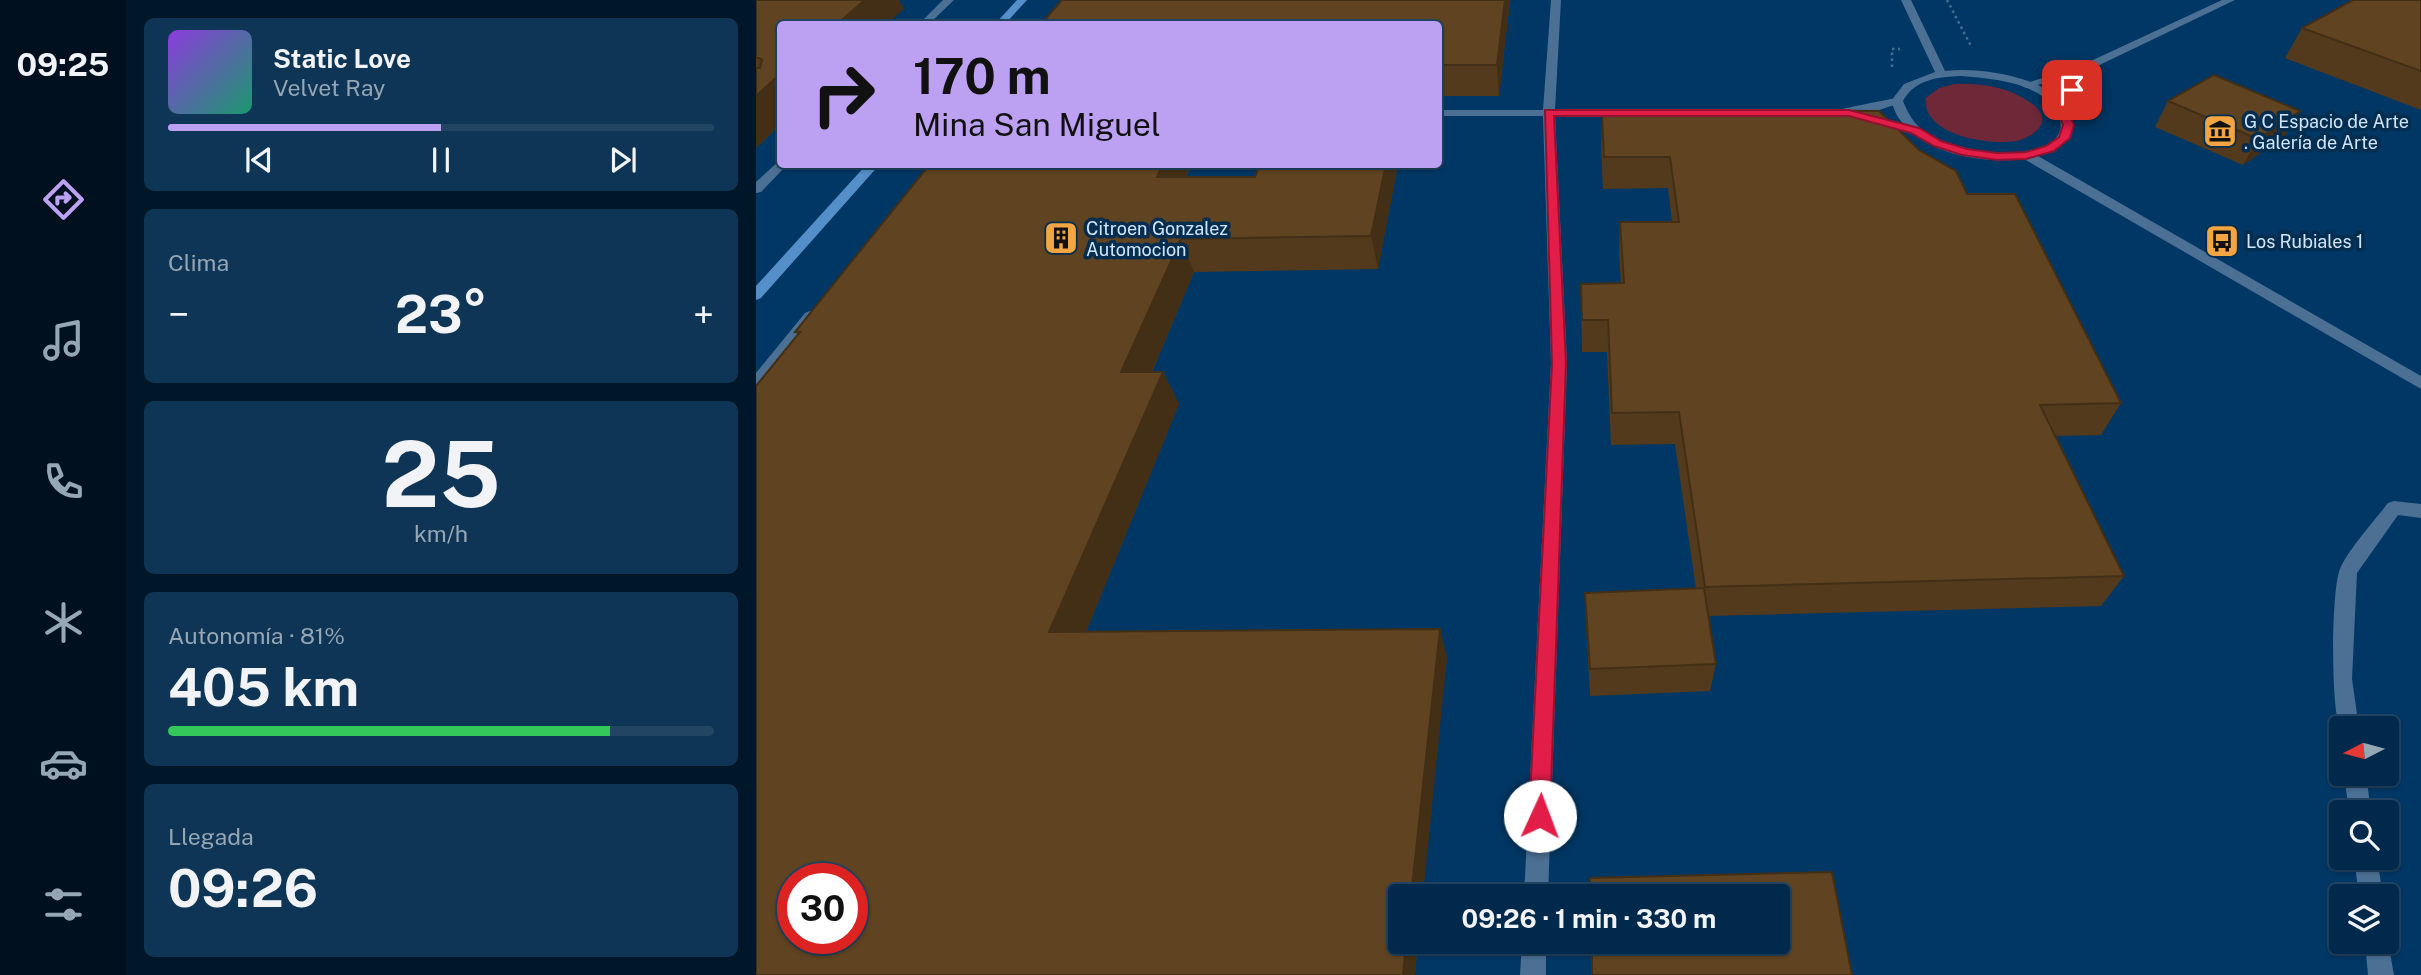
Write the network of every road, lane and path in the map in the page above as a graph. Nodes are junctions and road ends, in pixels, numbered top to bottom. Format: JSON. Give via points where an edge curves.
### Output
{"nodes":[{"id":1,"x":949,"y":0,"type":"edge"},
{"id":2,"x":1022,"y":0,"type":"edge"},
{"id":3,"x":1556,"y":0,"type":"edge"},
{"id":4,"x":1906,"y":0,"type":"edge"},
{"id":5,"x":2231,"y":0,"type":"edge"},
{"id":6,"x":927,"y":21,"type":"edge"},
{"id":7,"x":1003,"y":21,"type":"edge"},
{"id":8,"x":2082,"y":69,"type":"junction"},
{"id":9,"x":1941,"y":74,"type":"junction"},
{"id":10,"x":2026,"y":85,"type":"junction"},
{"id":11,"x":1897,"y":102,"type":"junction"},
{"id":12,"x":2063,"y":110,"type":"junction"},
{"id":13,"x":1549,"y":112,"type":"junction"},
{"id":14,"x":1442,"y":113,"type":"edge"},
{"id":15,"x":1808,"y":113,"type":"edge"},
{"id":16,"x":1822,"y":113,"type":"edge"},
{"id":17,"x":1849,"y":113,"type":"junction"},
{"id":18,"x":1915,"y":131,"type":"junction"},
{"id":19,"x":2026,"y":155,"type":"junction"},
{"id":20,"x":777,"y":168,"type":"edge"},
{"id":21,"x":870,"y":168,"type":"edge"},
{"id":22,"x":756,"y":189,"type":"edge"},
{"id":23,"x":756,"y":295,"type":"edge"},
{"id":24,"x":824,"y":300,"type":"edge"},
{"id":25,"x":2421,"y":383,"type":"edge"},
{"id":26,"x":756,"y":384,"type":"edge"},
{"id":27,"x":2421,"y":511,"type":"edge"},
{"id":28,"x":2347,"y":716,"type":"edge"},
{"id":29,"x":1537,"y":884,"type":"edge"},
{"id":30,"x":1534,"y":954,"type":"edge"},
{"id":31,"x":2378,"y":954,"type":"edge"},
{"id":32,"x":1534,"y":975,"type":"edge"},
{"id":33,"x":2381,"y":975,"type":"edge"}],
"edges":[{"from":1,"to":6,"type":"street"},
{"from":2,"to":7,"type":"main road"},
{"from":3,"to":13,"type":"street"},
{"from":4,"to":9,"type":"street"},
{"from":5,"to":8,"type":"street"},
{"from":8,"to":10,"type":"street"},
{"from":8,"to":12,"type":"street"},
{"from":9,"to":10,"type":"street","via":[[1983,74]]},
{"from":9,"to":11,"type":"street","via":[[1910,84]]},
{"from":10,"to":12,"type":"street"},
{"from":11,"to":17,"type":"street"},
{"from":11,"to":18,"type":"street"},
{"from":12,"to":19,"type":"street","via":[[2068,125],[2064,138],[2050,149]]},
{"from":13,"to":14,"type":"street"},
{"from":13,"to":15,"type":"street"},
{"from":13,"to":29,"type":"street","via":[[1559,363]]},
{"from":16,"to":17,"type":"street"},
{"from":17,"to":18,"type":"street"},
{"from":18,"to":19,"type":"street","via":[[1966,152]]},
{"from":19,"to":25,"type":"street"},
{"from":20,"to":22,"type":"street"},
{"from":21,"to":23,"type":"main road"},
{"from":24,"to":26,"type":"street"},
{"from":27,"to":28,"type":"street","via":[[2394,508],[2348,572],[2342,679]]},
{"from":30,"to":32,"type":"street"},
{"from":31,"to":33,"type":"street"}]}
